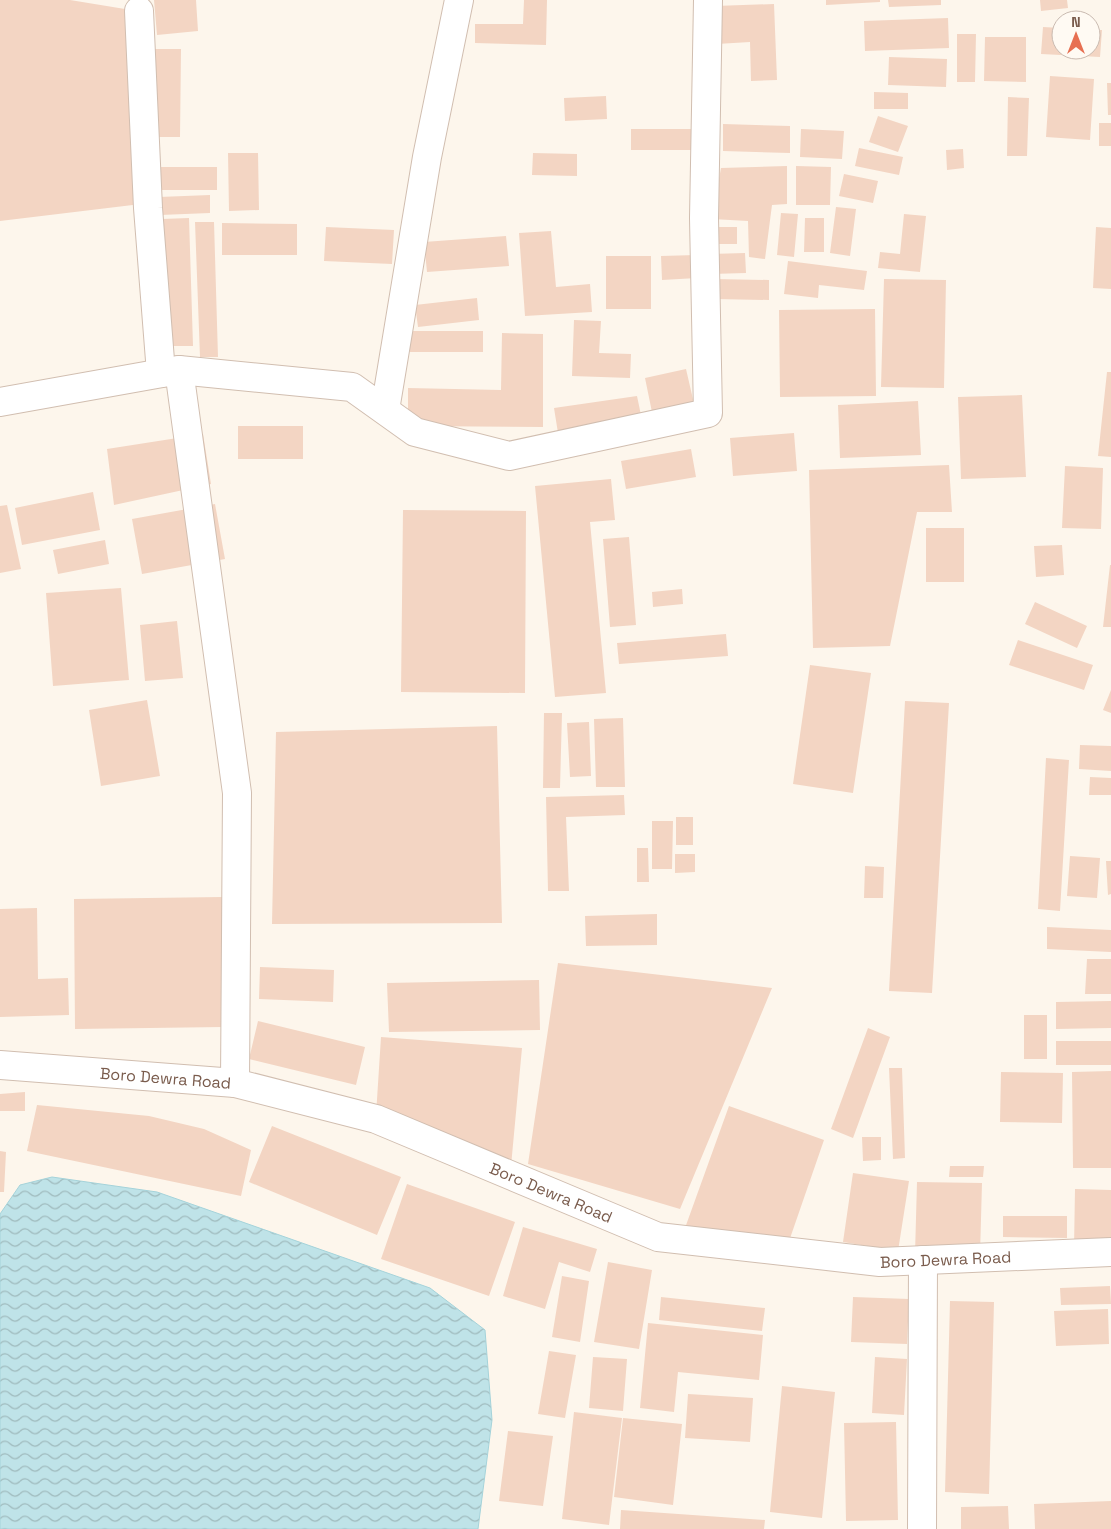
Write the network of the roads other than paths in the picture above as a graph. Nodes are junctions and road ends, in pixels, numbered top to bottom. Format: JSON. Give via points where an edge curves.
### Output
{"nodes":[{"id":1,"x":458,"y":0,"type":"edge"},
{"id":2,"x":708,"y":0,"type":"edge"},
{"id":3,"x":139,"y":11,"type":"dead end"},
{"id":4,"x":170,"y":371,"type":"junction"},
{"id":5,"x":0,"y":402,"type":"edge"},
{"id":6,"x":385,"y":410,"type":"junction"},
{"id":7,"x":0,"y":1065,"type":"edge"},
{"id":8,"x":235,"y":1083,"type":"junction"},
{"id":9,"x":1111,"y":1252,"type":"edge"},
{"id":10,"x":923,"y":1260,"type":"junction"},
{"id":11,"x":922,"y":1529,"type":"edge"}],
"edges":[{"from":1,"to":6,"type":"street","via":[[427,157]]},
{"from":2,"to":6,"type":"street","via":[[704,218],[708,413],[509,456],[415,432]]},
{"from":3,"to":4,"type":"street","via":[[148,208]]},
{"from":4,"to":5,"type":"street"},
{"from":4,"to":6,"type":"street","via":[[352,387]]},
{"from":4,"to":8,"type":"street","via":[[237,793]]},
{"from":7,"to":8,"type":"street","name":"Boro Dewra Road"},
{"from":8,"to":10,"type":"street","name":"Boro Dewra Road","via":[[376,1119],[658,1237],[880,1262]]},
{"from":9,"to":10,"type":"street","name":"Boro Dewra Road"},
{"from":10,"to":11,"type":"street"}]}
